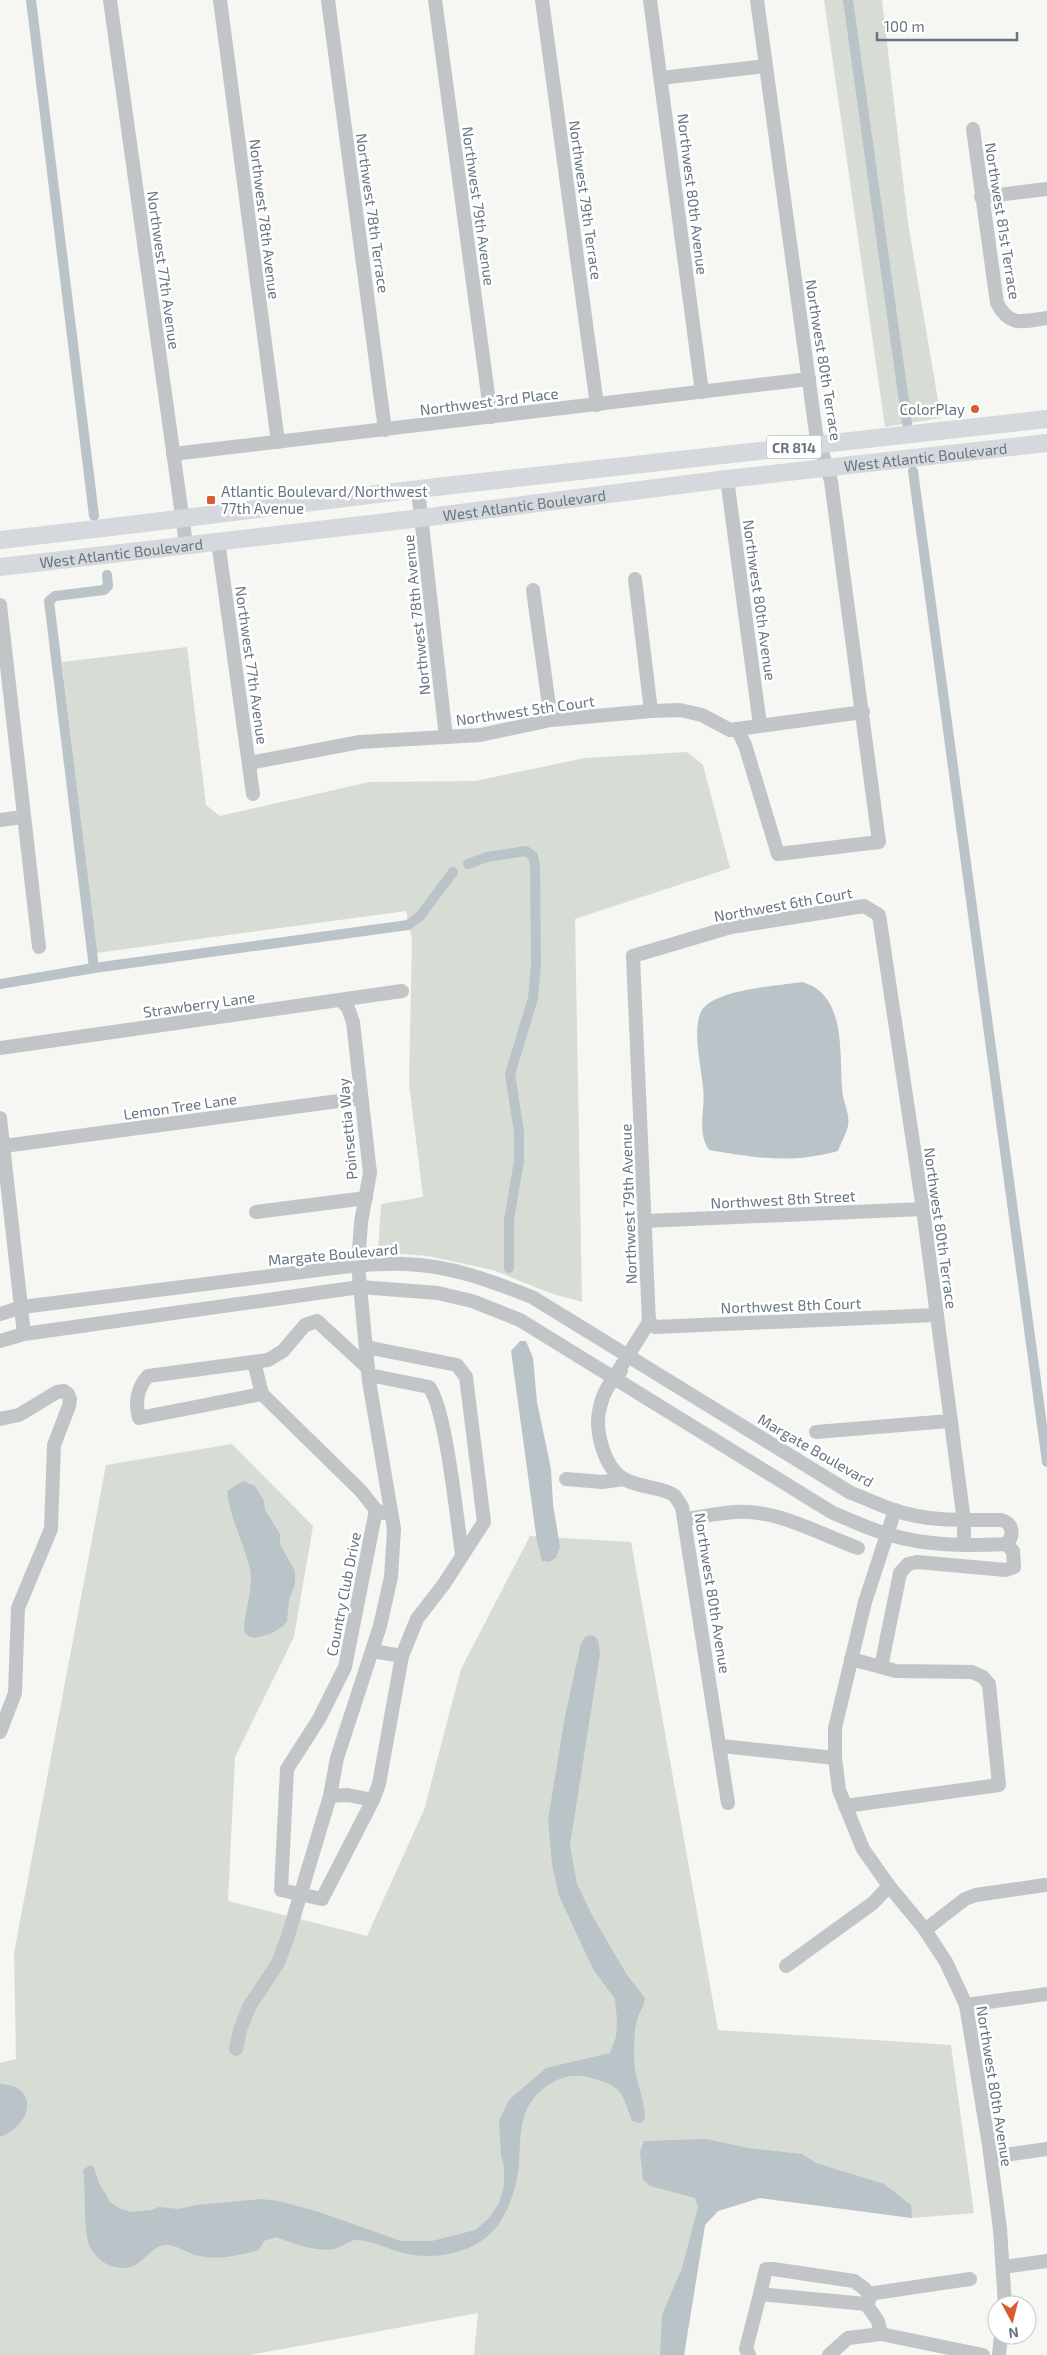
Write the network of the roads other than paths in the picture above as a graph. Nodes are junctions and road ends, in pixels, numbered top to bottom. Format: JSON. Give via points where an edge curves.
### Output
{"nodes":[{"id":1,"x":110,"y":0,"type":"edge"},
{"id":2,"x":220,"y":0,"type":"edge"},
{"id":3,"x":328,"y":0,"type":"edge"},
{"id":4,"x":435,"y":0,"type":"edge"},
{"id":5,"x":542,"y":0,"type":"edge"},
{"id":6,"x":650,"y":0,"type":"edge"},
{"id":7,"x":757,"y":0,"type":"edge"},
{"id":8,"x":766,"y":66,"type":"junction"},
{"id":9,"x":662,"y":78,"type":"junction"},
{"id":10,"x":973,"y":129,"type":"dead end"},
{"id":11,"x":1047,"y":189,"type":"edge"},
{"id":12,"x":981,"y":197,"type":"junction"},
{"id":13,"x":1047,"y":318,"type":"edge"},
{"id":14,"x":809,"y":379,"type":"junction"},
{"id":15,"x":702,"y":392,"type":"junction"},
{"id":16,"x":597,"y":405,"type":"junction"},
{"id":17,"x":491,"y":417,"type":"junction"},
{"id":18,"x":1047,"y":419,"type":"edge"},
{"id":19,"x":385,"y":430,"type":"junction"},
{"id":20,"x":278,"y":442,"type":"junction"},
{"id":21,"x":1047,"y":443,"type":"edge"},
{"id":22,"x":820,"y":445,"type":"junction"},
{"id":23,"x":173,"y":454,"type":"junction"},
{"id":24,"x":828,"y":468,"type":"junction"},
{"id":25,"x":727,"y":479,"type":"junction"},
{"id":26,"x":418,"y":490,"type":"junction"},
{"id":27,"x":421,"y":518,"type":"junction"},
{"id":28,"x":184,"y":520,"type":"junction"},
{"id":29,"x":0,"y":540,"type":"edge"},
{"id":30,"x":218,"y":541,"type":"junction"},
{"id":31,"x":186,"y":544,"type":"junction"},
{"id":32,"x":0,"y":567,"type":"edge"},
{"id":33,"x":635,"y":579,"type":"dead end"},
{"id":34,"x":533,"y":590,"type":"dead end"},
{"id":35,"x":0,"y":606,"type":"edge"},
{"id":36,"x":651,"y":711,"type":"junction"},
{"id":37,"x":863,"y":712,"type":"junction"},
{"id":38,"x":551,"y":720,"type":"junction"},
{"id":39,"x":760,"y":725,"type":"junction"},
{"id":40,"x":737,"y":729,"type":"junction"},
{"id":41,"x":446,"y":737,"type":"junction"},
{"id":42,"x":249,"y":763,"type":"junction"},
{"id":43,"x":253,"y":794,"type":"dead end"},
{"id":44,"x":23,"y":817,"type":"junction"},
{"id":45,"x":0,"y":820,"type":"edge"},
{"id":46,"x":879,"y":915,"type":"joint"},
{"id":47,"x":39,"y":947,"type":"dead end"},
{"id":48,"x":633,"y":956,"type":"joint"},
{"id":49,"x":402,"y":991,"type":"dead end"},
{"id":50,"x":341,"y":1000,"type":"junction"},
{"id":51,"x":0,"y":1048,"type":"edge"},
{"id":52,"x":361,"y":1098,"type":"junction"},
{"id":53,"x":0,"y":1118,"type":"edge"},
{"id":54,"x":4,"y":1146,"type":"junction"},
{"id":55,"x":366,"y":1198,"type":"junction"},
{"id":56,"x":923,"y":1209,"type":"junction"},
{"id":57,"x":256,"y":1212,"type":"dead end"},
{"id":58,"x":5,"y":1218,"type":"edge"},
{"id":59,"x":645,"y":1222,"type":"junction"},
{"id":60,"x":358,"y":1265,"type":"junction"},
{"id":61,"x":360,"y":1287,"type":"junction"},
{"id":62,"x":22,"y":1307,"type":"junction"},
{"id":63,"x":0,"y":1314,"type":"edge"},
{"id":64,"x":936,"y":1315,"type":"junction"},
{"id":65,"x":652,"y":1325,"type":"junction"},
{"id":66,"x":24,"y":1334,"type":"junction"},
{"id":67,"x":0,"y":1341,"type":"edge"},
{"id":68,"x":366,"y":1347,"type":"junction"},
{"id":69,"x":630,"y":1357,"type":"junction"},
{"id":70,"x":254,"y":1362,"type":"junction"},
{"id":71,"x":368,"y":1371,"type":"junction"},
{"id":72,"x":615,"y":1376,"type":"junction"},
{"id":73,"x":262,"y":1394,"type":"junction"},
{"id":74,"x":0,"y":1419,"type":"edge"},
{"id":75,"x":949,"y":1421,"type":"junction"},
{"id":76,"x":816,"y":1432,"type":"dead end"},
{"id":77,"x":566,"y":1479,"type":"dead end"},
{"id":78,"x":624,"y":1479,"type":"junction"},
{"id":79,"x":376,"y":1510,"type":"junction"},
{"id":80,"x":895,"y":1510,"type":"junction"},
{"id":81,"x":392,"y":1517,"type":"junction"},
{"id":82,"x":685,"y":1519,"type":"junction"},
{"id":83,"x":964,"y":1520,"type":"junction"},
{"id":84,"x":887,"y":1534,"type":"junction"},
{"id":85,"x":1006,"y":1544,"type":"junction"},
{"id":86,"x":964,"y":1545,"type":"junction"},
{"id":87,"x":858,"y":1548,"type":"dead end"},
{"id":88,"x":462,"y":1554,"type":"junction"},
{"id":89,"x":372,"y":1651,"type":"junction"},
{"id":90,"x":402,"y":1656,"type":"junction"},
{"id":91,"x":851,"y":1659,"type":"junction"},
{"id":92,"x":881,"y":1667,"type":"junction"},
{"id":93,"x":0,"y":1732,"type":"edge"},
{"id":94,"x":720,"y":1746,"type":"junction"},
{"id":95,"x":835,"y":1758,"type":"junction"},
{"id":96,"x":330,"y":1796,"type":"junction"},
{"id":97,"x":373,"y":1800,"type":"junction"},
{"id":98,"x":728,"y":1803,"type":"dead end"},
{"id":99,"x":845,"y":1806,"type":"junction"},
{"id":100,"x":1045,"y":1885,"type":"dead end"},
{"id":101,"x":889,"y":1886,"type":"junction"},
{"id":102,"x":299,"y":1895,"type":"junction"},
{"id":103,"x":925,"y":1930,"type":"junction"},
{"id":104,"x":786,"y":1966,"type":"dead end"},
{"id":105,"x":1047,"y":1994,"type":"edge"},
{"id":106,"x":966,"y":2005,"type":"junction"},
{"id":107,"x":236,"y":2049,"type":"dead end"},
{"id":108,"x":1047,"y":2149,"type":"edge"},
{"id":109,"x":991,"y":2157,"type":"junction"},
{"id":110,"x":1047,"y":2261,"type":"edge"},
{"id":111,"x":1002,"y":2267,"type":"junction"},
{"id":112,"x":970,"y":2279,"type":"dead end"},
{"id":113,"x":760,"y":2294,"type":"junction"},
{"id":114,"x":1004,"y":2295,"type":"edge"},
{"id":115,"x":868,"y":2300,"type":"junction"},
{"id":116,"x":881,"y":2334,"type":"junction"},
{"id":117,"x":749,"y":2355,"type":"edge"},
{"id":118,"x":829,"y":2355,"type":"edge"},
{"id":119,"x":982,"y":2355,"type":"edge"}],
"edges":[{"from":1,"to":23,"type":"street","name":"Northwest 77th Avenue"},
{"from":2,"to":20,"type":"street","name":"Northwest 78th Avenue"},
{"from":3,"to":19,"type":"street","name":"Northwest 78th Terrace"},
{"from":4,"to":17,"type":"street","name":"Northwest 79th Avenue"},
{"from":5,"to":16,"type":"street","name":"Northwest 79th Terrace"},
{"from":6,"to":9,"type":"street","name":"Northwest 80th Avenue"},
{"from":7,"to":8,"type":"street","name":"Northwest 80th Terrace"},
{"from":8,"to":9,"type":"street"},
{"from":8,"to":14,"type":"street","name":"Northwest 80th Terrace"},
{"from":9,"to":15,"type":"street","name":"Northwest 80th Avenue"},
{"from":10,"to":12,"type":"street","name":"Northwest 81st Terrace"},
{"from":11,"to":12,"type":"street"},
{"from":12,"to":13,"type":"street","name":"Northwest 81st Terrace","via":[[997,303],[1004,316],[1016,321]]},
{"from":14,"to":15,"type":"street","name":"Northwest 3rd Place"},
{"from":14,"to":22,"type":"street","name":"Northwest 80th Terrace"},
{"from":15,"to":16,"type":"street","name":"Northwest 3rd Place"},
{"from":16,"to":17,"type":"street","name":"Northwest 3rd Place"},
{"from":17,"to":19,"type":"street","name":"Northwest 3rd Place"},
{"from":18,"to":22,"type":"main road","name":"West Atlantic Boulevard","number":"CR 814"},
{"from":19,"to":20,"type":"street","name":"Northwest 3rd Place"},
{"from":20,"to":23,"type":"street","name":"Northwest 3rd Place"},
{"from":21,"to":24,"type":"main road","name":"West Atlantic Boulevard","number":"CR 814"},
{"from":22,"to":24,"type":"street","name":"Northwest 80th Terrace"},
{"from":22,"to":26,"type":"main road","name":"West Atlantic Boulevard","number":"CR 814"},
{"from":23,"to":28,"type":"street","name":"Northwest 77th Avenue"},
{"from":24,"to":25,"type":"main road","name":"West Atlantic Boulevard","number":"CR 814"},
{"from":24,"to":37,"type":"street","name":"Northwest 80th Terrace"},
{"from":25,"to":27,"type":"main road","name":"West Atlantic Boulevard","number":"CR 814"},
{"from":25,"to":39,"type":"street","name":"Northwest 80th Avenue"},
{"from":26,"to":27,"type":"street","name":"Northwest 78th Avenue"},
{"from":26,"to":28,"type":"main road","name":"West Atlantic Boulevard","number":"CR 814"},
{"from":27,"to":30,"type":"main road","name":"West Atlantic Boulevard","number":"CR 814"},
{"from":27,"to":41,"type":"street","name":"Northwest 78th Avenue"},
{"from":28,"to":29,"type":"main road","name":"West Atlantic Boulevard","number":"CR 814"},
{"from":28,"to":31,"type":"street","name":"Northwest 77th Avenue"},
{"from":30,"to":31,"type":"main road","name":"West Atlantic Boulevard","number":"CR 814"},
{"from":30,"to":42,"type":"street","name":"Northwest 77th Avenue"},
{"from":31,"to":32,"type":"main road","name":"West Atlantic Boulevard","number":"CR 814"},
{"from":33,"to":36,"type":"street"},
{"from":34,"to":38,"type":"street"},
{"from":35,"to":44,"type":"street"},
{"from":36,"to":38,"type":"street","name":"Northwest 5th Court"},
{"from":36,"to":40,"type":"street","name":"Northwest 5th Court","via":[[680,710],[702,715],[730,730]]},
{"from":37,"to":39,"type":"street","name":"Northwest 5th Court"},
{"from":37,"to":40,"type":"street","name":"Northwest 80th Terrace","via":[[879,842],[778,854],[745,745]]},
{"from":38,"to":41,"type":"street","name":"Northwest 5th Court","via":[[480,735]]},
{"from":39,"to":40,"type":"street","name":"Northwest 5th Court"},
{"from":41,"to":42,"type":"street","name":"Northwest 5th Court","via":[[360,742]]},
{"from":42,"to":43,"type":"street","name":"Northwest 77th Avenue"},
{"from":44,"to":45,"type":"street"},
{"from":44,"to":47,"type":"street"},
{"from":46,"to":48,"type":"street","name":"Northwest 6th Court","via":[[864,906],[731,927]]},
{"from":46,"to":56,"type":"street","name":"Northwest 80th Terrace"},
{"from":48,"to":59,"type":"street","name":"Northwest 79th Avenue"},
{"from":49,"to":50,"type":"street","name":"Strawberry Lane"},
{"from":50,"to":51,"type":"street","name":"Strawberry Lane"},
{"from":50,"to":52,"type":"street","name":"Poinsettia Way","via":[[353,1022]]},
{"from":52,"to":54,"type":"street","name":"Lemon Tree Lane"},
{"from":52,"to":55,"type":"street","name":"Poinsettia Way","via":[[370,1173]]},
{"from":53,"to":54,"type":"street"},
{"from":54,"to":58,"type":"street"},
{"from":55,"to":57,"type":"street"},
{"from":55,"to":60,"type":"street","name":"Poinsettia Way"},
{"from":56,"to":59,"type":"street","name":"Northwest 8th Street"},
{"from":56,"to":64,"type":"street","name":"Northwest 80th Terrace"},
{"from":58,"to":62,"type":"street"},
{"from":59,"to":65,"type":"street","name":"Northwest 79th Avenue"},
{"from":60,"to":61,"type":"street","name":"Poinsettia Way"},
{"from":60,"to":62,"type":"street","name":"Margate Boulevard"},
{"from":60,"to":69,"type":"street","name":"Margate Boulevard","via":[[406,1264],[483,1278],[532,1298]]},
{"from":61,"to":66,"type":"street"},
{"from":61,"to":68,"type":"street"},
{"from":61,"to":72,"type":"street","via":[[438,1293],[472,1301],[520,1320]]},
{"from":62,"to":63,"type":"street","name":"Margate Boulevard"},
{"from":62,"to":66,"type":"street"},
{"from":64,"to":65,"type":"street","name":"Northwest 8th Court"},
{"from":64,"to":75,"type":"street","name":"Northwest 80th Terrace"},
{"from":65,"to":69,"type":"street"},
{"from":66,"to":67,"type":"street"},
{"from":68,"to":71,"type":"street"},
{"from":68,"to":88,"type":"street","via":[[457,1365],[466,1377],[484,1522]]},
{"from":69,"to":72,"type":"street"},
{"from":69,"to":80,"type":"street","name":"Margate Boulevard","via":[[850,1493]]},
{"from":70,"to":71,"type":"street","via":[[276,1356],[304,1325],[317,1321]]},
{"from":70,"to":73,"type":"street"},
{"from":70,"to":73,"type":"street","via":[[148,1376],[140,1385],[139,1418]]},
{"from":71,"to":81,"type":"street"},
{"from":71,"to":88,"type":"street","via":[[429,1387],[434,1392],[441,1417]]},
{"from":72,"to":78,"type":"street","via":[[600,1404],[598,1422],[605,1454]]},
{"from":72,"to":84,"type":"street","via":[[833,1513]]},
{"from":73,"to":79,"type":"street","via":[[361,1491]]},
{"from":74,"to":93,"type":"street","via":[[18,1415],[57,1392],[64,1391],[70,1399],[54,1445],[51,1529],[18,1608],[15,1693]]},
{"from":75,"to":76,"type":"street"},
{"from":75,"to":83,"type":"street","name":"Northwest 80th Terrace"},
{"from":77,"to":78,"type":"street","via":[[602,1482]]},
{"from":78,"to":82,"type":"street","name":"Northwest 80th Avenue","via":[[675,1496]]},
{"from":79,"to":81,"type":"street"},
{"from":79,"to":102,"type":"street","name":"Country Club Drive","via":[[345,1667],[319,1719],[288,1769],[282,1890]]},
{"from":80,"to":83,"type":"street","name":"Margate Boulevard"},
{"from":80,"to":84,"type":"street","name":"Northwest 80th Avenue"},
{"from":81,"to":89,"type":"street","via":[[391,1577]]},
{"from":82,"to":87,"type":"street","via":[[737,1512],[755,1513],[801,1524]]},
{"from":82,"to":94,"type":"street","name":"Northwest 80th Avenue"},
{"from":83,"to":85,"type":"street","name":"Margate Boulevard","via":[[1006,1521],[1012,1534]]},
{"from":83,"to":86,"type":"street","name":"Northwest 80th Terrace"},
{"from":84,"to":86,"type":"street"},
{"from":84,"to":91,"type":"street","name":"Northwest 80th Avenue"},
{"from":85,"to":86,"type":"street"},
{"from":85,"to":92,"type":"street","via":[[1012,1551],[1014,1567],[1006,1570],[917,1562],[908,1564],[900,1573]]},
{"from":88,"to":90,"type":"street","via":[[417,1619]]},
{"from":89,"to":90,"type":"street"},
{"from":89,"to":96,"type":"street","via":[[337,1758]]},
{"from":90,"to":97,"type":"street","via":[[379,1784]]},
{"from":91,"to":92,"type":"street"},
{"from":91,"to":95,"type":"street","name":"Northwest 80th Avenue","via":[[835,1728]]},
{"from":92,"to":99,"type":"street","via":[[896,1672],[972,1672],[983,1677],[989,1684],[999,1785]]},
{"from":94,"to":95,"type":"street"},
{"from":94,"to":98,"type":"street","name":"Northwest 80th Avenue"},
{"from":95,"to":99,"type":"street","name":"Northwest 80th Avenue","via":[[839,1790]]},
{"from":96,"to":97,"type":"street","via":[[348,1795]]},
{"from":96,"to":102,"type":"street"},
{"from":97,"to":102,"type":"street","via":[[322,1899]]},
{"from":99,"to":101,"type":"street","name":"Northwest 80th Avenue","via":[[863,1849]]},
{"from":100,"to":103,"type":"street","via":[[965,1899]]},
{"from":101,"to":103,"type":"street","name":"Northwest 80th Avenue"},
{"from":101,"to":104,"type":"street","via":[[872,1903]]},
{"from":102,"to":107,"type":"street","via":[[278,1963],[250,2007]]},
{"from":103,"to":106,"type":"street","name":"Northwest 80th Avenue","via":[[946,1962]]},
{"from":105,"to":106,"type":"street"},
{"from":106,"to":109,"type":"street","name":"Northwest 80th Avenue"},
{"from":108,"to":109,"type":"street"},
{"from":109,"to":111,"type":"street","name":"Northwest 80th Avenue"},
{"from":110,"to":111,"type":"street"},
{"from":111,"to":114,"type":"street","name":"Northwest 80th Avenue"},
{"from":112,"to":115,"type":"street"},
{"from":113,"to":115,"type":"street","via":[[866,2304]]},
{"from":113,"to":115,"type":"street","via":[[766,2269],[854,2281],[865,2289]]},
{"from":113,"to":117,"type":"street","via":[[746,2349]]},
{"from":115,"to":116,"type":"street"},
{"from":116,"to":118,"type":"street","via":[[848,2338]]},
{"from":116,"to":119,"type":"street"}]}
